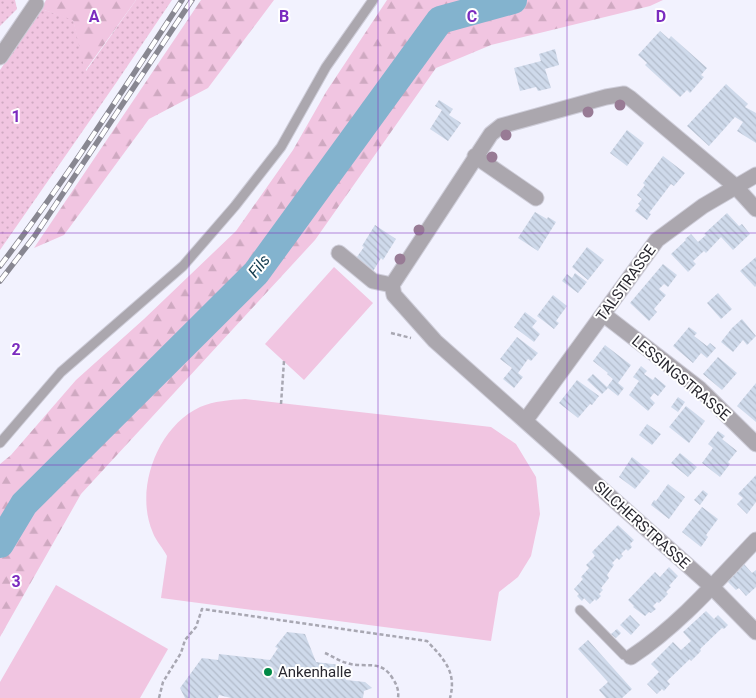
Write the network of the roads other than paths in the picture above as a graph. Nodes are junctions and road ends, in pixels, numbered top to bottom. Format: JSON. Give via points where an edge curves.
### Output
{"nodes":[{"id":1,"x":373,"y":0,"type":"edge"},
{"id":2,"x":36,"y":4,"type":"dead end"},
{"id":3,"x":0,"y":57,"type":"edge"},
{"id":4,"x":475,"y":156,"type":"junction"},
{"id":5,"x":756,"y":175,"type":"edge"},
{"id":6,"x":735,"y":186,"type":"junction"},
{"id":7,"x":536,"y":198,"type":"dead end"},
{"id":8,"x":756,"y":209,"type":"edge"},
{"id":9,"x":340,"y":253,"type":"dead end"},
{"id":10,"x":392,"y":285,"type":"junction"},
{"id":11,"x":603,"y":314,"type":"junction"},
{"id":12,"x":525,"y":420,"type":"junction"},
{"id":13,"x":0,"y":443,"type":"edge"},
{"id":14,"x":756,"y":444,"type":"edge"},
{"id":15,"x":756,"y":540,"type":"edge"},
{"id":16,"x":712,"y":587,"type":"junction"},
{"id":17,"x":580,"y":610,"type":"dead end"},
{"id":18,"x":756,"y":632,"type":"edge"},
{"id":19,"x":631,"y":657,"type":"joint"}],
"edges":[{"from":1,"to":13,"type":"lane","via":[[326,67],[282,147],[234,206],[183,266],[61,372]]},
{"from":2,"to":3,"type":"street"},
{"from":4,"to":6,"type":"street","via":[[490,134],[501,126],[624,94]]},
{"from":4,"to":7,"type":"street"},
{"from":4,"to":10,"type":"street"},
{"from":5,"to":6,"type":"street","name":"TALSTRASSE"},
{"from":6,"to":8,"type":"street"},
{"from":6,"to":11,"type":"street","name":"TALSTRASSE","via":[[657,240]]},
{"from":9,"to":10,"type":"street","via":[[373,281]]},
{"from":10,"to":12,"type":"street","name":"SILCHERSTRASSE","via":[[394,295],[435,342]]},
{"from":11,"to":12,"type":"street","name":"TALSTRASSE"},
{"from":11,"to":14,"type":"street","name":"LESSINGSTRASSE","via":[[700,389]]},
{"from":12,"to":16,"type":"street","name":"SILCHERSTRASSE"},
{"from":15,"to":16,"type":"street"},
{"from":16,"to":18,"type":"street","name":"SILCHERSTRASSE"},
{"from":16,"to":19,"type":"street","via":[[654,642]]},
{"from":17,"to":19,"type":"lane","via":[[624,655]]}]}
